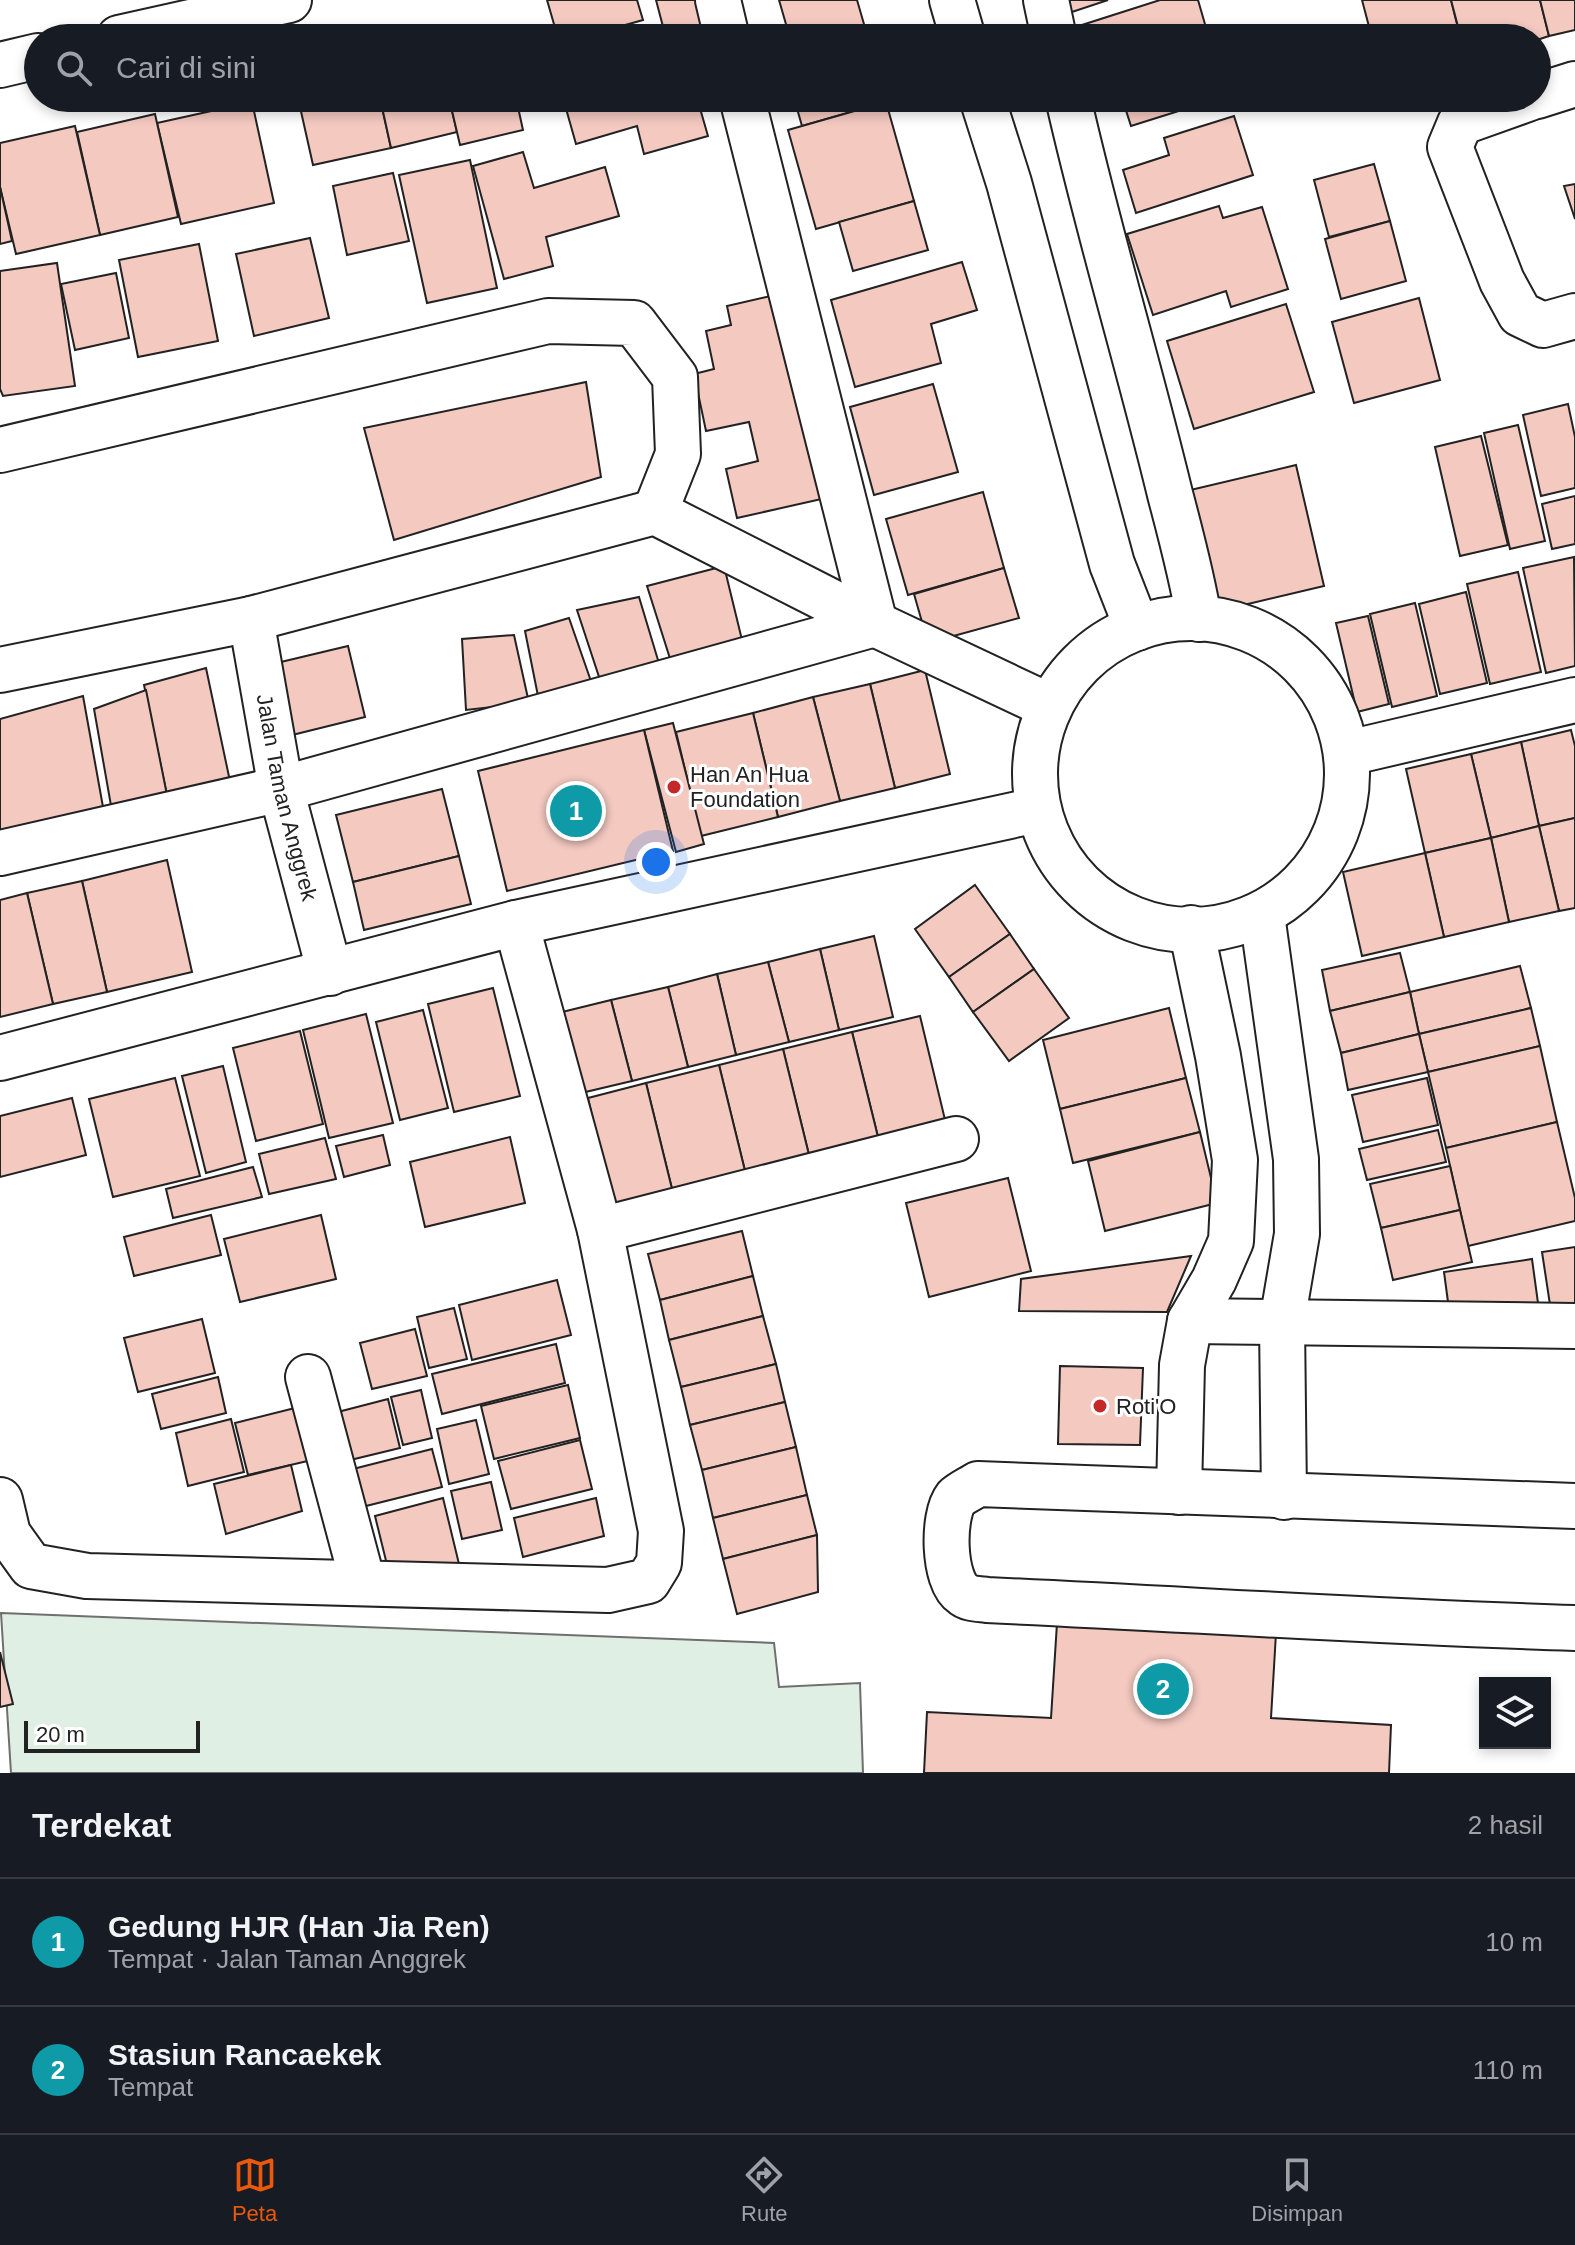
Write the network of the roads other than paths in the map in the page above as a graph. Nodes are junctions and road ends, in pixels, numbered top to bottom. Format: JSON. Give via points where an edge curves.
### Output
{"nodes":[{"id":1,"x":289,"y":0,"type":"edge"},
{"id":2,"x":718,"y":0,"type":"edge"},
{"id":3,"x":952,"y":0,"type":"edge"},
{"id":4,"x":1046,"y":0,"type":"edge"},
{"id":5,"x":182,"y":24,"type":"edge"},
{"id":6,"x":724,"y":24,"type":"edge"},
{"id":7,"x":959,"y":24,"type":"edge"},
{"id":8,"x":1051,"y":24,"type":"edge"},
{"id":9,"x":24,"y":59,"type":"edge"},
{"id":10,"x":0,"y":65,"type":"edge"},
{"id":11,"x":1575,"y":84,"type":"edge"},
{"id":12,"x":1551,"y":92,"type":"edge"},
{"id":13,"x":746,"y":112,"type":"edge"},
{"id":14,"x":986,"y":112,"type":"edge"},
{"id":15,"x":1072,"y":112,"type":"edge"},
{"id":16,"x":1491,"y":112,"type":"edge"},
{"id":17,"x":1575,"y":316,"type":"edge"},
{"id":18,"x":0,"y":450,"type":"edge"},
{"id":19,"x":655,"y":512,"type":"junction"},
{"id":20,"x":251,"y":619,"type":"junction"},
{"id":21,"x":1199,"y":619,"type":"junction"},
{"id":22,"x":875,"y":624,"type":"junction"},
{"id":23,"x":1137,"y":628,"type":"junction"},
{"id":24,"x":0,"y":670,"type":"edge"},
{"id":25,"x":1575,"y":700,"type":"edge"},
{"id":26,"x":1049,"y":706,"type":"junction"},
{"id":27,"x":1348,"y":753,"type":"junction"},
{"id":28,"x":281,"y":789,"type":"junction"},
{"id":29,"x":1037,"y":810,"type":"junction"},
{"id":30,"x":0,"y":853,"type":"edge"},
{"id":31,"x":1262,"y":915,"type":"junction"},
{"id":32,"x":516,"y":923,"type":"junction"},
{"id":33,"x":1191,"y":928,"type":"junction"},
{"id":34,"x":330,"y":973,"type":"junction"},
{"id":35,"x":0,"y":1058,"type":"edge"},
{"id":36,"x":956,"y":1139,"type":"dead end"},
{"id":37,"x":600,"y":1230,"type":"junction"},
{"id":38,"x":1190,"y":1321,"type":"junction"},
{"id":39,"x":1282,"y":1322,"type":"junction"},
{"id":40,"x":1575,"y":1326,"type":"edge"},
{"id":41,"x":308,"y":1377,"type":"dead end"},
{"id":42,"x":1179,"y":1492,"type":"junction"},
{"id":43,"x":1284,"y":1497,"type":"junction"},
{"id":44,"x":0,"y":1500,"type":"edge"},
{"id":45,"x":1575,"y":1506,"type":"edge"},
{"id":46,"x":363,"y":1583,"type":"junction"},
{"id":47,"x":1575,"y":1628,"type":"edge"}],
"edges":[{"from":1,"to":5,"type":"street"},
{"from":2,"to":6,"type":"street"},
{"from":3,"to":7,"type":"street"},
{"from":4,"to":8,"type":"street"},
{"from":9,"to":10,"type":"street"},
{"from":11,"to":12,"type":"street"},
{"from":13,"to":22,"type":"street"},
{"from":14,"to":23,"type":"street","via":[[1112,564]]},
{"from":15,"to":21,"type":"street","via":[[1149,403]]},
{"from":16,"to":17,"type":"street","via":[[1460,123],[1450,147],[1502,281],[1520,314],[1543,325]]},
{"from":18,"to":19,"type":"street","via":[[548,321],[634,323],[675,377],[678,454]]},
{"from":19,"to":20,"type":"street"},
{"from":19,"to":22,"type":"street"},
{"from":20,"to":24,"type":"street"},
{"from":20,"to":28,"type":"street","name":"Jalan Taman Anggrek"},
{"from":21,"to":23,"type":"street","via":[[1150,621]]},
{"from":21,"to":27,"type":"street","via":[[1235,622],[1276,641],[1311,670],[1335,709]]},
{"from":22,"to":26,"type":"street"},
{"from":22,"to":28,"type":"street"},
{"from":23,"to":26,"type":"street","via":[[1080,662]]},
{"from":25,"to":27,"type":"street"},
{"from":26,"to":29,"type":"street","via":[[1034,756]]},
{"from":27,"to":31,"type":"street","via":[[1347,798],[1329,840],[1308,879]]},
{"from":28,"to":30,"type":"street"},
{"from":28,"to":34,"type":"street","name":"Jalan Taman Anggrek"},
{"from":29,"to":32,"type":"street"},
{"from":29,"to":33,"type":"street","via":[[1058,860],[1095,899],[1143,923]]},
{"from":31,"to":33,"type":"street","via":[[1236,925]]},
{"from":31,"to":39,"type":"street","via":[[1296,1159],[1297,1234]]},
{"from":32,"to":34,"type":"street"},
{"from":32,"to":37,"type":"street"},
{"from":33,"to":38,"type":"street","via":[[1235,1160],[1231,1241]]},
{"from":34,"to":35,"type":"street"},
{"from":36,"to":37,"type":"street"},
{"from":37,"to":46,"type":"street","via":[[661,1531],[659,1563],[648,1581],[608,1590]]},
{"from":38,"to":39,"type":"street"},
{"from":38,"to":42,"type":"street","via":[[1182,1365]]},
{"from":39,"to":40,"type":"street"},
{"from":39,"to":43,"type":"street"},
{"from":41,"to":46,"type":"street"},
{"from":42,"to":43,"type":"street"},
{"from":42,"to":47,"type":"street","via":[[978,1484],[956,1498],[949,1519],[952,1582],[964,1596],[987,1600]]},
{"from":43,"to":45,"type":"street"},
{"from":44,"to":46,"type":"street","via":[[8,1534],[31,1566],[87,1576]]}]}
